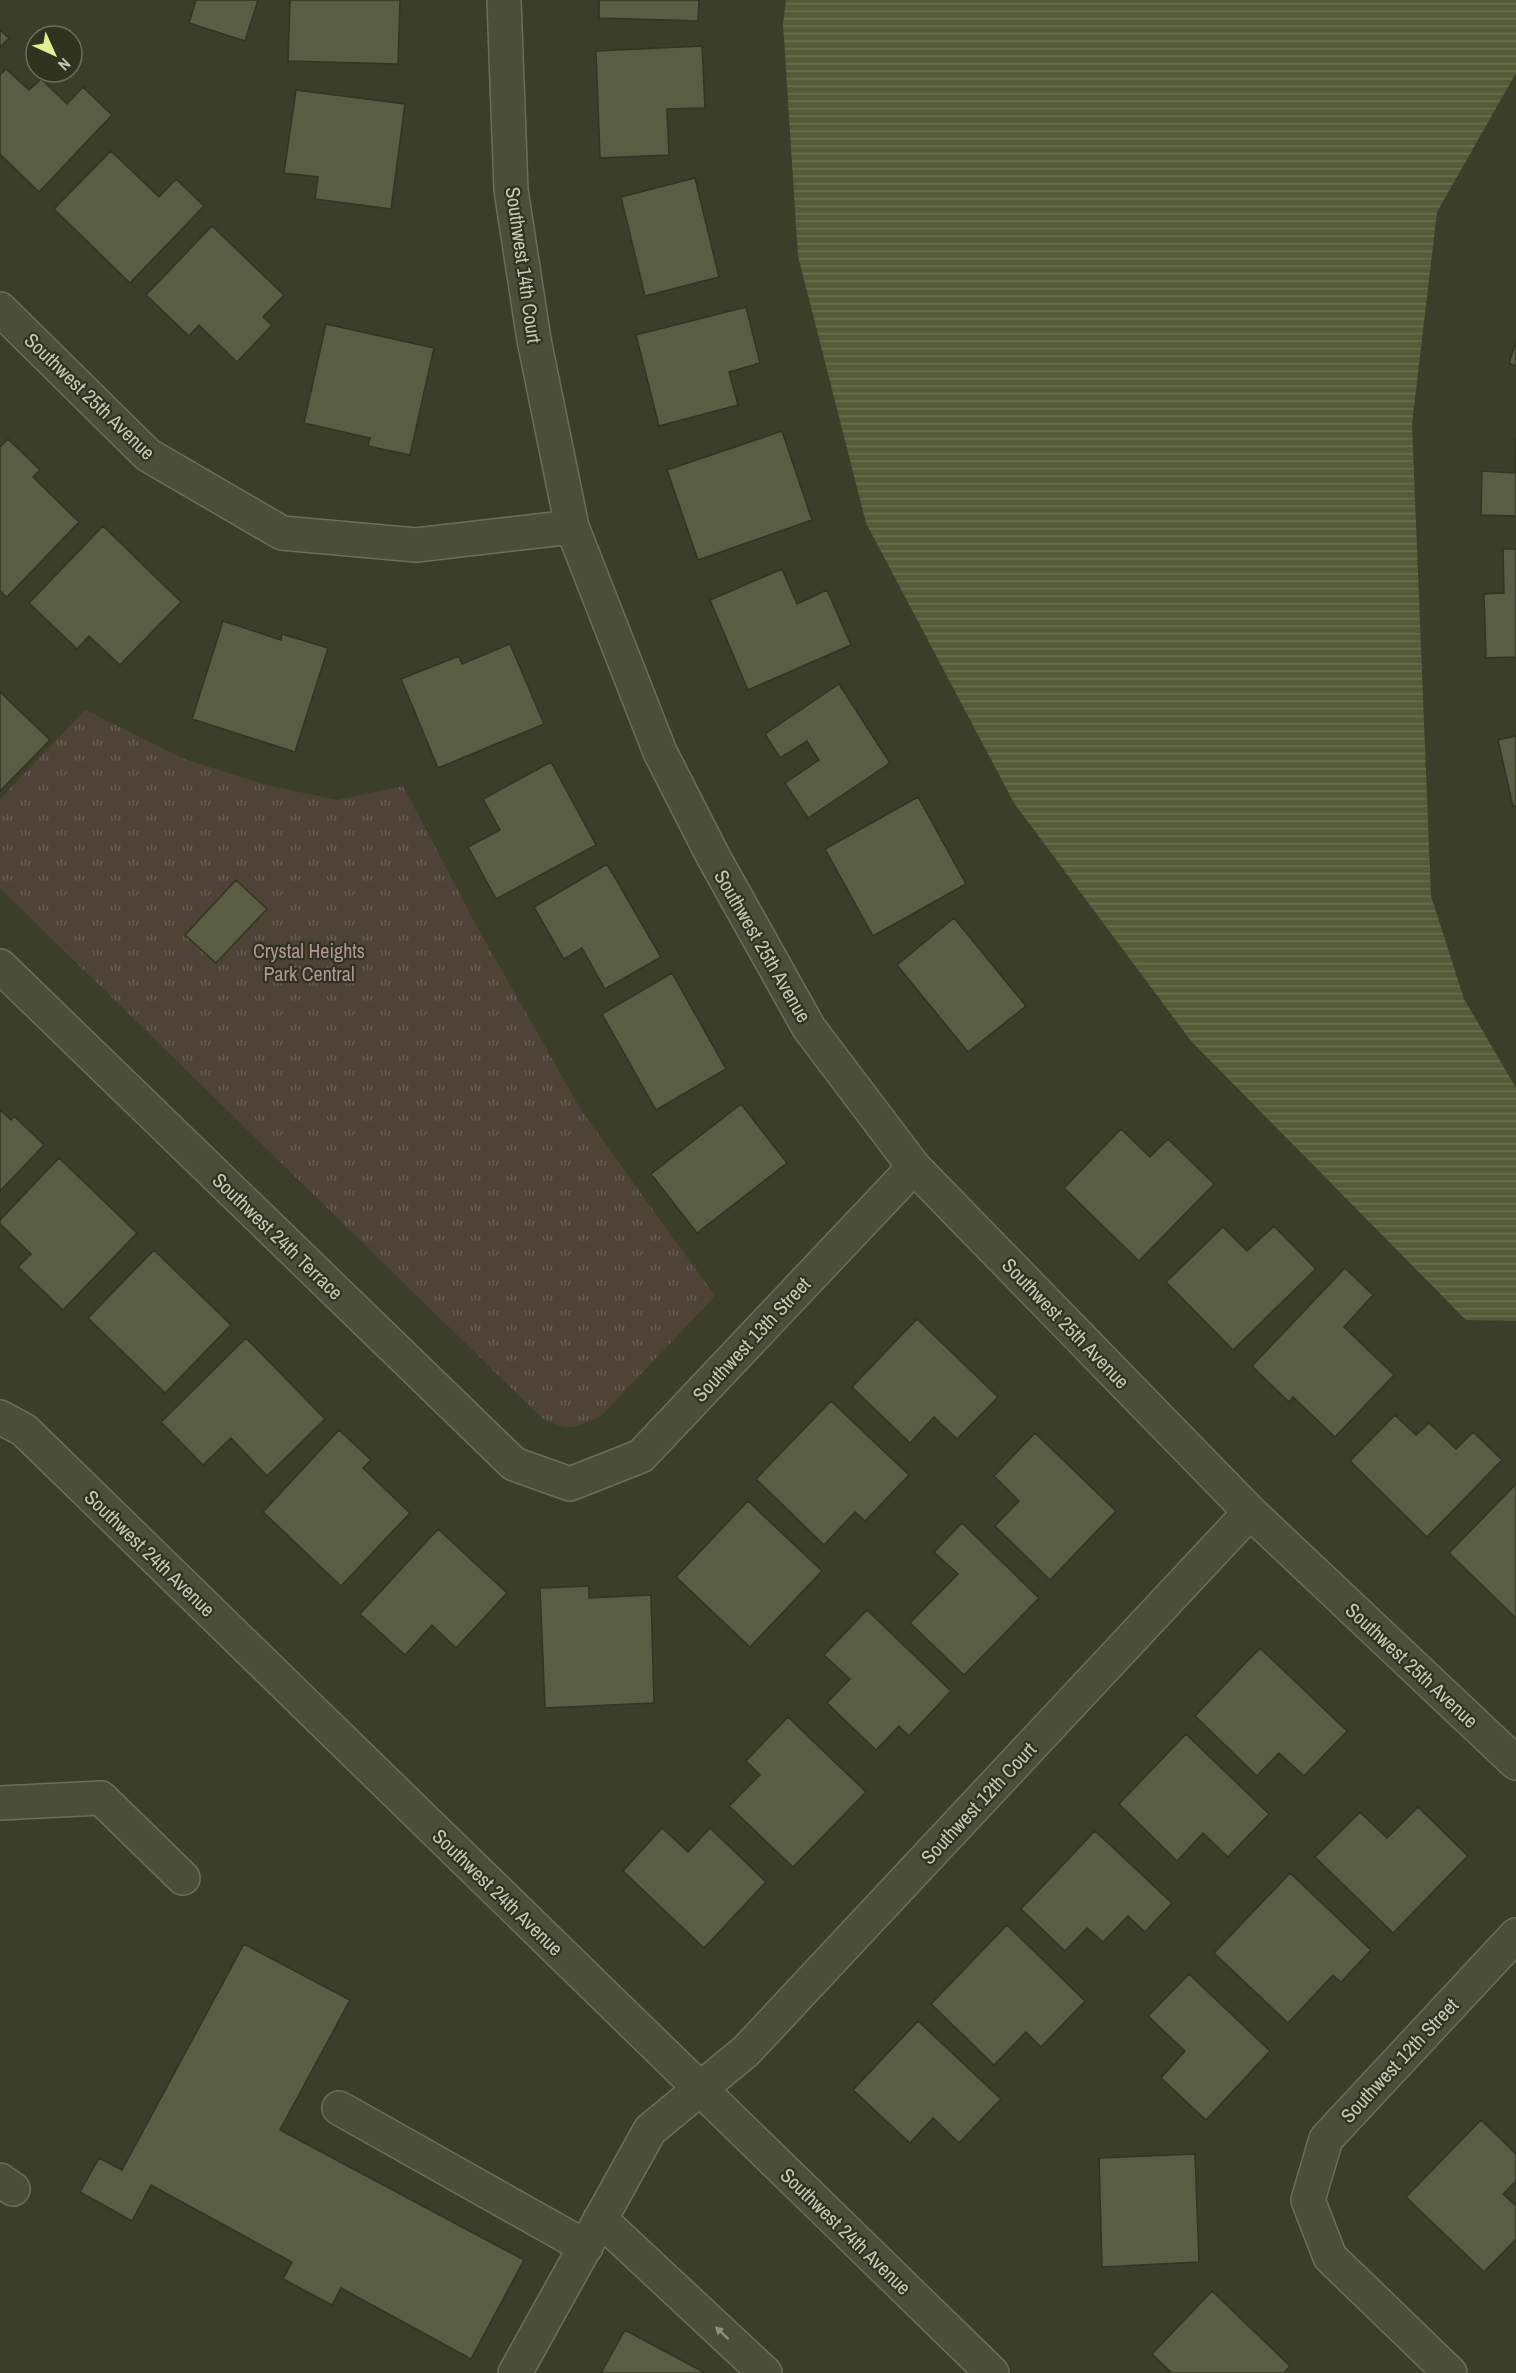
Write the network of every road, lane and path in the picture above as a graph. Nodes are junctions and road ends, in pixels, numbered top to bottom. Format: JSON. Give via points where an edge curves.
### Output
{"nodes":[{"id":1,"x":504,"y":0,"type":"edge"},
{"id":2,"x":0,"y":309,"type":"edge"},
{"id":3,"x":572,"y":527,"type":"junction"},
{"id":4,"x":0,"y":966,"type":"edge"},
{"id":5,"x":914,"y":1167,"type":"junction"},
{"id":6,"x":0,"y":1417,"type":"edge"},
{"id":7,"x":570,"y":1484,"type":"joint"},
{"id":8,"x":1250,"y":1512,"type":"junction"},
{"id":9,"x":1516,"y":1763,"type":"edge"},
{"id":10,"x":0,"y":1803,"type":"edge"},
{"id":11,"x":183,"y":1878,"type":"dead end"},
{"id":12,"x":1516,"y":1935,"type":"edge"},
{"id":13,"x":699,"y":2089,"type":"junction"},
{"id":14,"x":339,"y":2108,"type":"dead end"},
{"id":15,"x":600,"y":2219,"type":"junction"},
{"id":16,"x":586,"y":2247,"type":"junction"},
{"id":17,"x":516,"y":2373,"type":"edge"},
{"id":18,"x":765,"y":2373,"type":"edge"},
{"id":19,"x":992,"y":2373,"type":"edge"},
{"id":20,"x":1450,"y":2373,"type":"edge"}],
"edges":[{"from":1,"to":3,"type":"street","name":"Southwest 14th Court","via":[[511,190],[534,340]]},
{"from":2,"to":3,"type":"street","name":"Southwest 25th Avenue","via":[[148,455],[282,533],[416,545]]},
{"from":3,"to":5,"type":"street","name":"Southwest 25th Avenue","via":[[660,752],[714,858],[809,1028]]},
{"from":4,"to":7,"type":"street","name":"Southwest 24th Terrace","via":[[514,1464]]},
{"from":5,"to":7,"type":"street","name":"Southwest 13th Street","via":[[641,1456]]},
{"from":5,"to":8,"type":"street","name":"Southwest 25th Avenue"},
{"from":6,"to":13,"type":"street","name":"Southwest 24th Avenue","via":[[24,1430]]},
{"from":8,"to":9,"type":"street","name":"Southwest 25th Avenue"},
{"from":8,"to":13,"type":"street","name":"Southwest 12th Court","via":[[746,2051]]},
{"from":10,"to":11,"type":"street","via":[[101,1798]]},
{"from":12,"to":20,"type":"street","name":"Southwest 12th Street","via":[[1326,2139],[1308,2200],[1330,2257]]},
{"from":13,"to":15,"type":"street","name":"Southwest 12th Court","via":[[650,2130]]},
{"from":13,"to":19,"type":"street","name":"Southwest 24th Avenue"},
{"from":14,"to":16,"type":"street"},
{"from":15,"to":16,"type":"street","name":"Southwest 12th Court"},
{"from":18,"to":15,"type":"street","one_way":true},
{"from":16,"to":17,"type":"street","name":"Southwest 12th Court"}]}
